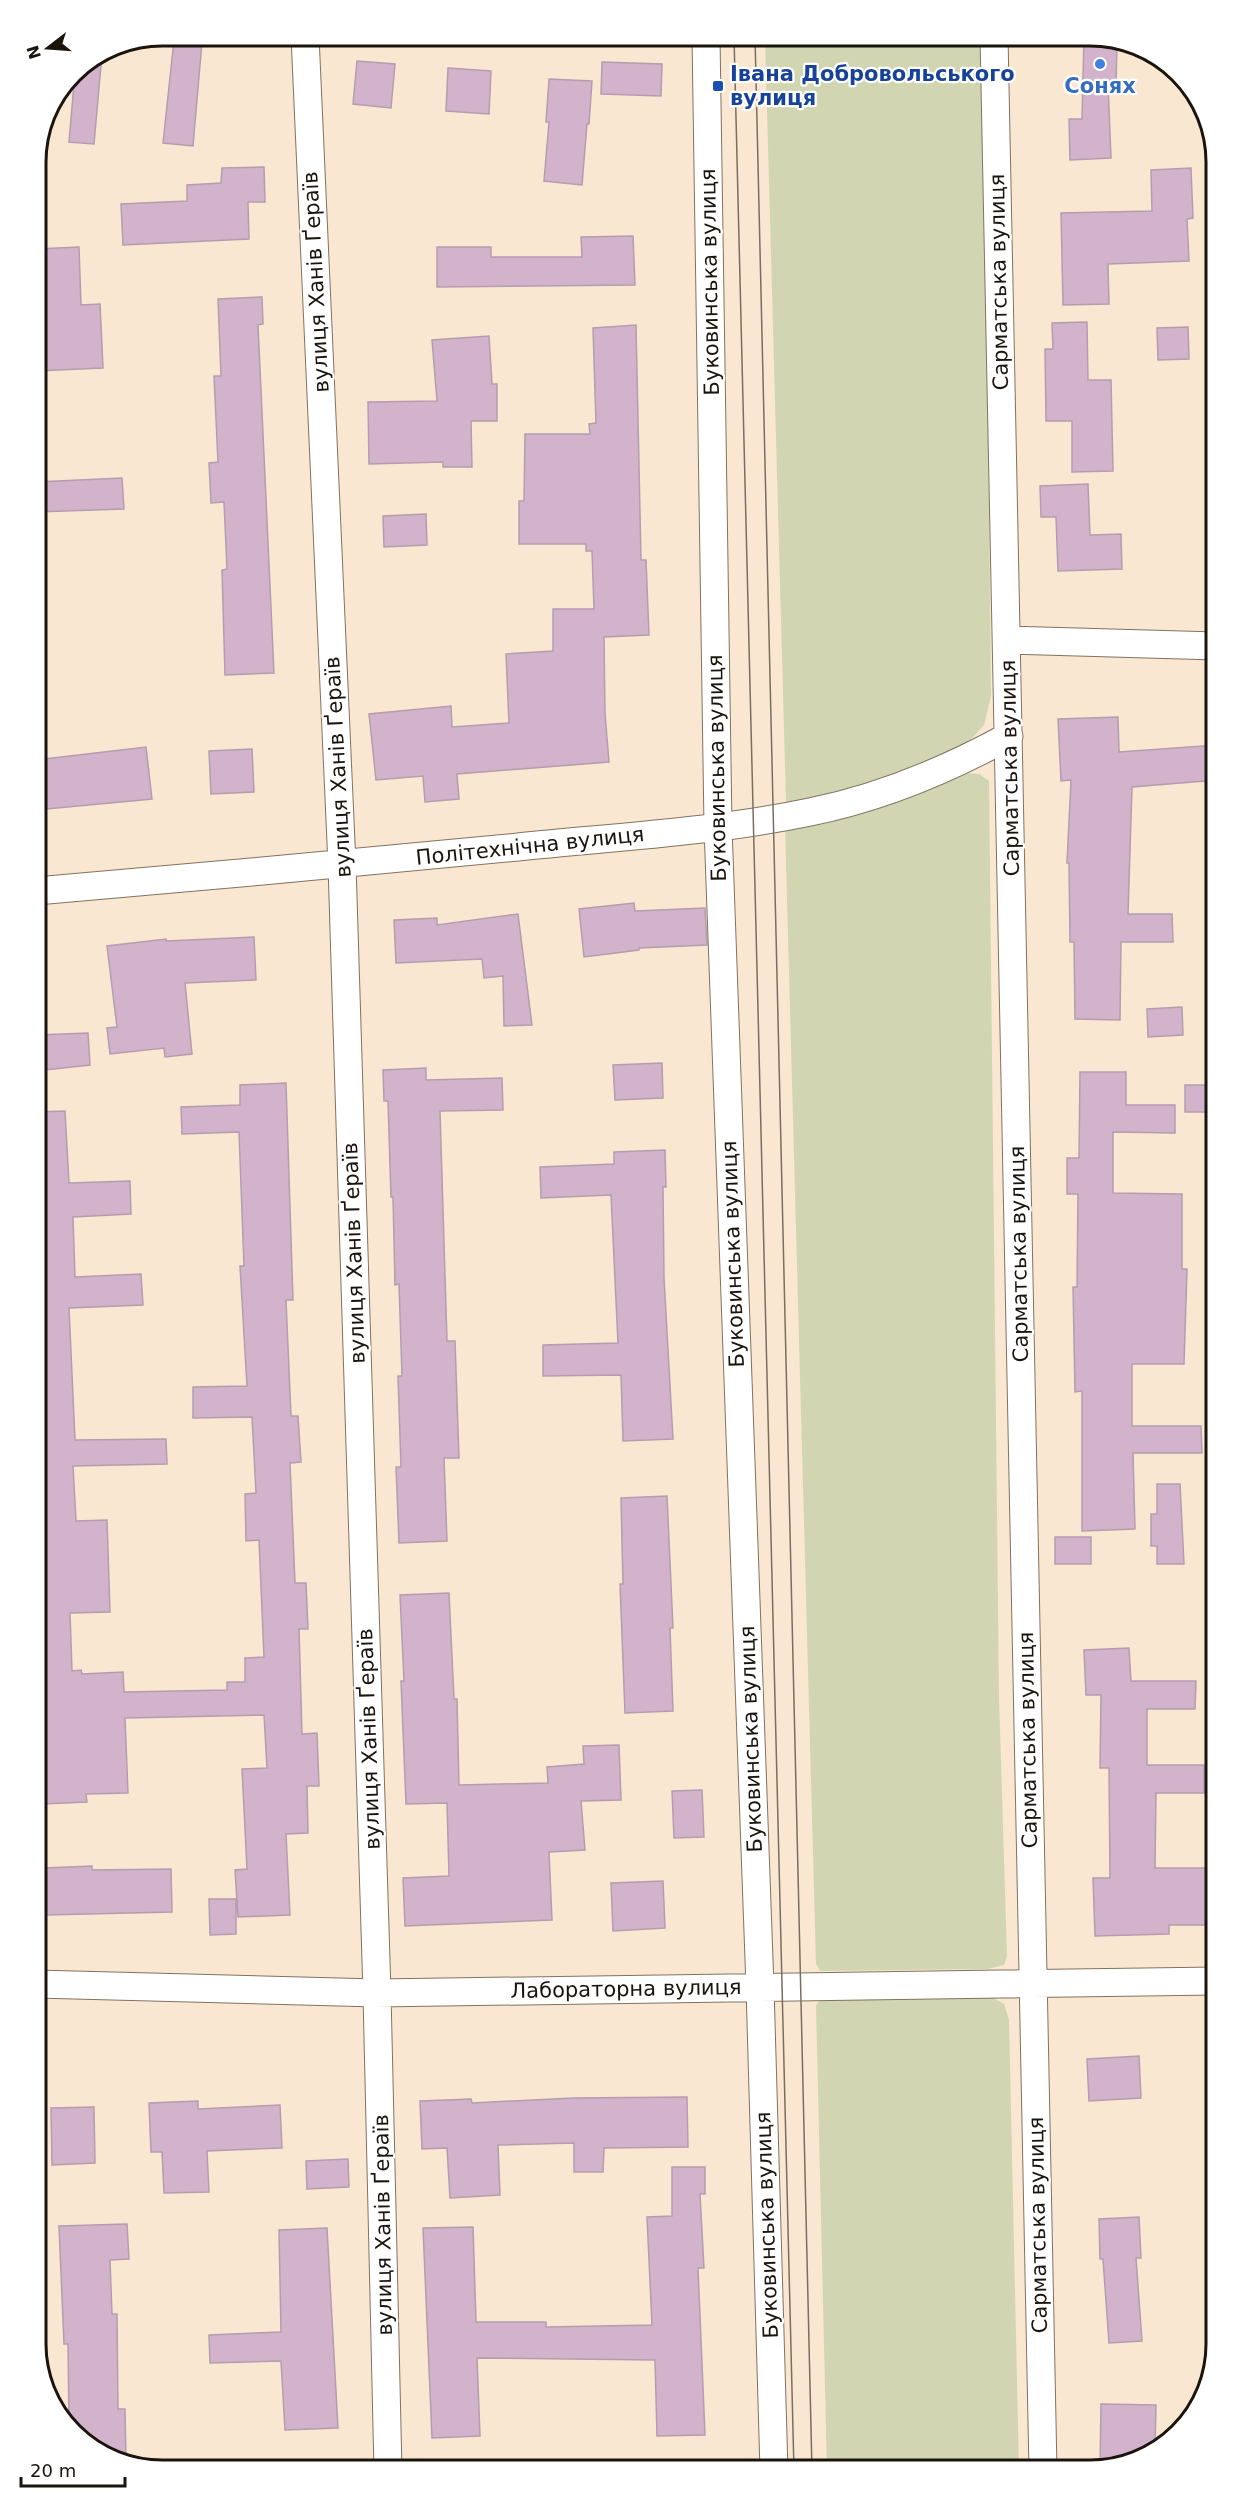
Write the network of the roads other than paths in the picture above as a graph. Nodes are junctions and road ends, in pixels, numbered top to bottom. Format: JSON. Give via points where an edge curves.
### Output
{"nodes":[{"id":1,"x":305,"y":47,"type":"edge"},
{"id":2,"x":706,"y":47,"type":"edge"},
{"id":3,"x":994,"y":47,"type":"edge"},
{"id":4,"x":1007,"y":640,"type":"junction"},
{"id":5,"x":1206,"y":646,"type":"edge"},
{"id":6,"x":1009,"y":736,"type":"junction"},
{"id":7,"x":717,"y":827,"type":"junction"},
{"id":8,"x":342,"y":865,"type":"junction"},
{"id":9,"x":47,"y":890,"type":"edge"},
{"id":10,"x":1206,"y":1981,"type":"edge"},
{"id":11,"x":1033,"y":1982,"type":"junction"},
{"id":12,"x":46,"y":1984,"type":"edge"},
{"id":13,"x":759,"y":1987,"type":"junction"},
{"id":14,"x":377,"y":1993,"type":"junction"},
{"id":15,"x":388,"y":2460,"type":"edge"},
{"id":16,"x":774,"y":2460,"type":"edge"},
{"id":17,"x":1043,"y":2460,"type":"edge"}],
"edges":[{"from":1,"to":8,"type":"street","name":"вулиця Ханів Ґераїв"},
{"from":2,"to":7,"type":"street","name":"Буковинська вулиця"},
{"from":3,"to":4,"type":"street","name":"Сарматська вулиця"},
{"from":4,"to":5,"type":"street"},
{"from":4,"to":6,"type":"street","name":"Сарматська вулиця"},
{"from":6,"to":7,"type":"street","name":"Політехнічна вулиця","via":[[962,762],[876,795],[811,812]]},
{"from":6,"to":11,"type":"street","name":"Сарматська вулиця"},
{"from":7,"to":8,"type":"street","name":"Політехнічна вулиця"},
{"from":7,"to":13,"type":"street","name":"Буковинська вулиця"},
{"from":8,"to":9,"type":"street","name":"Політехнічна вулиця"},
{"from":8,"to":14,"type":"street","name":"вулиця Ханів Ґераїв"},
{"from":10,"to":11,"type":"street","name":"Лабораторна вулиця"},
{"from":11,"to":13,"type":"street","name":"Лабораторна вулиця"},
{"from":11,"to":17,"type":"street","name":"Сарматська вулиця"},
{"from":12,"to":14,"type":"street","name":"Лабораторна вулиця"},
{"from":13,"to":14,"type":"street","name":"Лабораторна вулиця"},
{"from":13,"to":16,"type":"street","name":"Буковинська вулиця"},
{"from":14,"to":15,"type":"street","name":"вулиця Ханів Ґераїв"}]}
